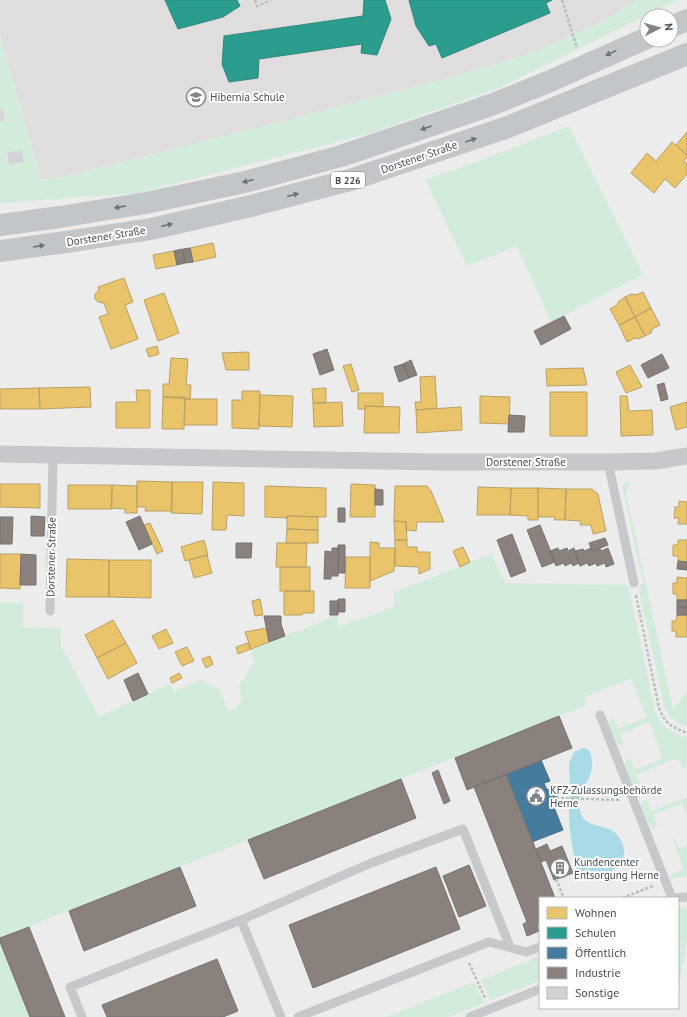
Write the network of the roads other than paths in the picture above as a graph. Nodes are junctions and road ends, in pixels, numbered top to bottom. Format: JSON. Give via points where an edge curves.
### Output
{"nodes":[{"id":1,"x":639,"y":42,"type":"edge"},
{"id":2,"x":687,"y":54,"type":"edge"},
{"id":3,"x":0,"y":224,"type":"edge"},
{"id":4,"x":0,"y":251,"type":"edge"},
{"id":5,"x":0,"y":454,"type":"edge"},
{"id":6,"x":53,"y":455,"type":"junction"},
{"id":7,"x":687,"y":456,"type":"edge"},
{"id":8,"x":608,"y":462,"type":"junction"},
{"id":9,"x":634,"y":583,"type":"road end"},
{"id":10,"x":50,"y":611,"type":"dead end"},
{"id":11,"x":600,"y":715,"type":"dead end"},
{"id":12,"x":672,"y":897,"type":"edge"},
{"id":13,"x":241,"y":920,"type":"junction"},
{"id":14,"x":510,"y":947,"type":"junction"},
{"id":15,"x":539,"y":947,"type":"edge"},
{"id":16,"x":539,"y":989,"type":"edge"},
{"id":17,"x":82,"y":1017,"type":"edge"},
{"id":18,"x":281,"y":1017,"type":"edge"},
{"id":19,"x":298,"y":1017,"type":"edge"},
{"id":20,"x":470,"y":1017,"type":"edge"}],
"edges":[{"from":1,"to":3,"type":"main road","number":"B 226","one_way":true,"via":[[491,106],[342,156],[245,182],[146,203]]},
{"from":4,"to":2,"type":"main road","name":"Dorstener Straße","number":"B 226","one_way":true,"via":[[151,229],[350,180],[508,127]]},
{"from":5,"to":6,"type":"street","name":"Dorstener Straße"},
{"from":6,"to":8,"type":"street","name":"Dorstener Straße","via":[[438,462]]},
{"from":6,"to":10,"type":"lane","name":"Dorstener Straße"},
{"from":7,"to":8,"type":"street","name":"Dorstener Straße","via":[[656,461]]},
{"from":8,"to":9,"type":"lane"},
{"from":11,"to":12,"type":"lane"},
{"from":13,"to":14,"type":"lane","via":[[371,863],[463,829]]},
{"from":13,"to":17,"type":"lane","via":[[70,987]]},
{"from":13,"to":18,"type":"lane"},
{"from":14,"to":15,"type":"lane","via":[[526,952]]},
{"from":14,"to":19,"type":"lane","via":[[489,942]]},
{"from":16,"to":20,"type":"lane"}]}
